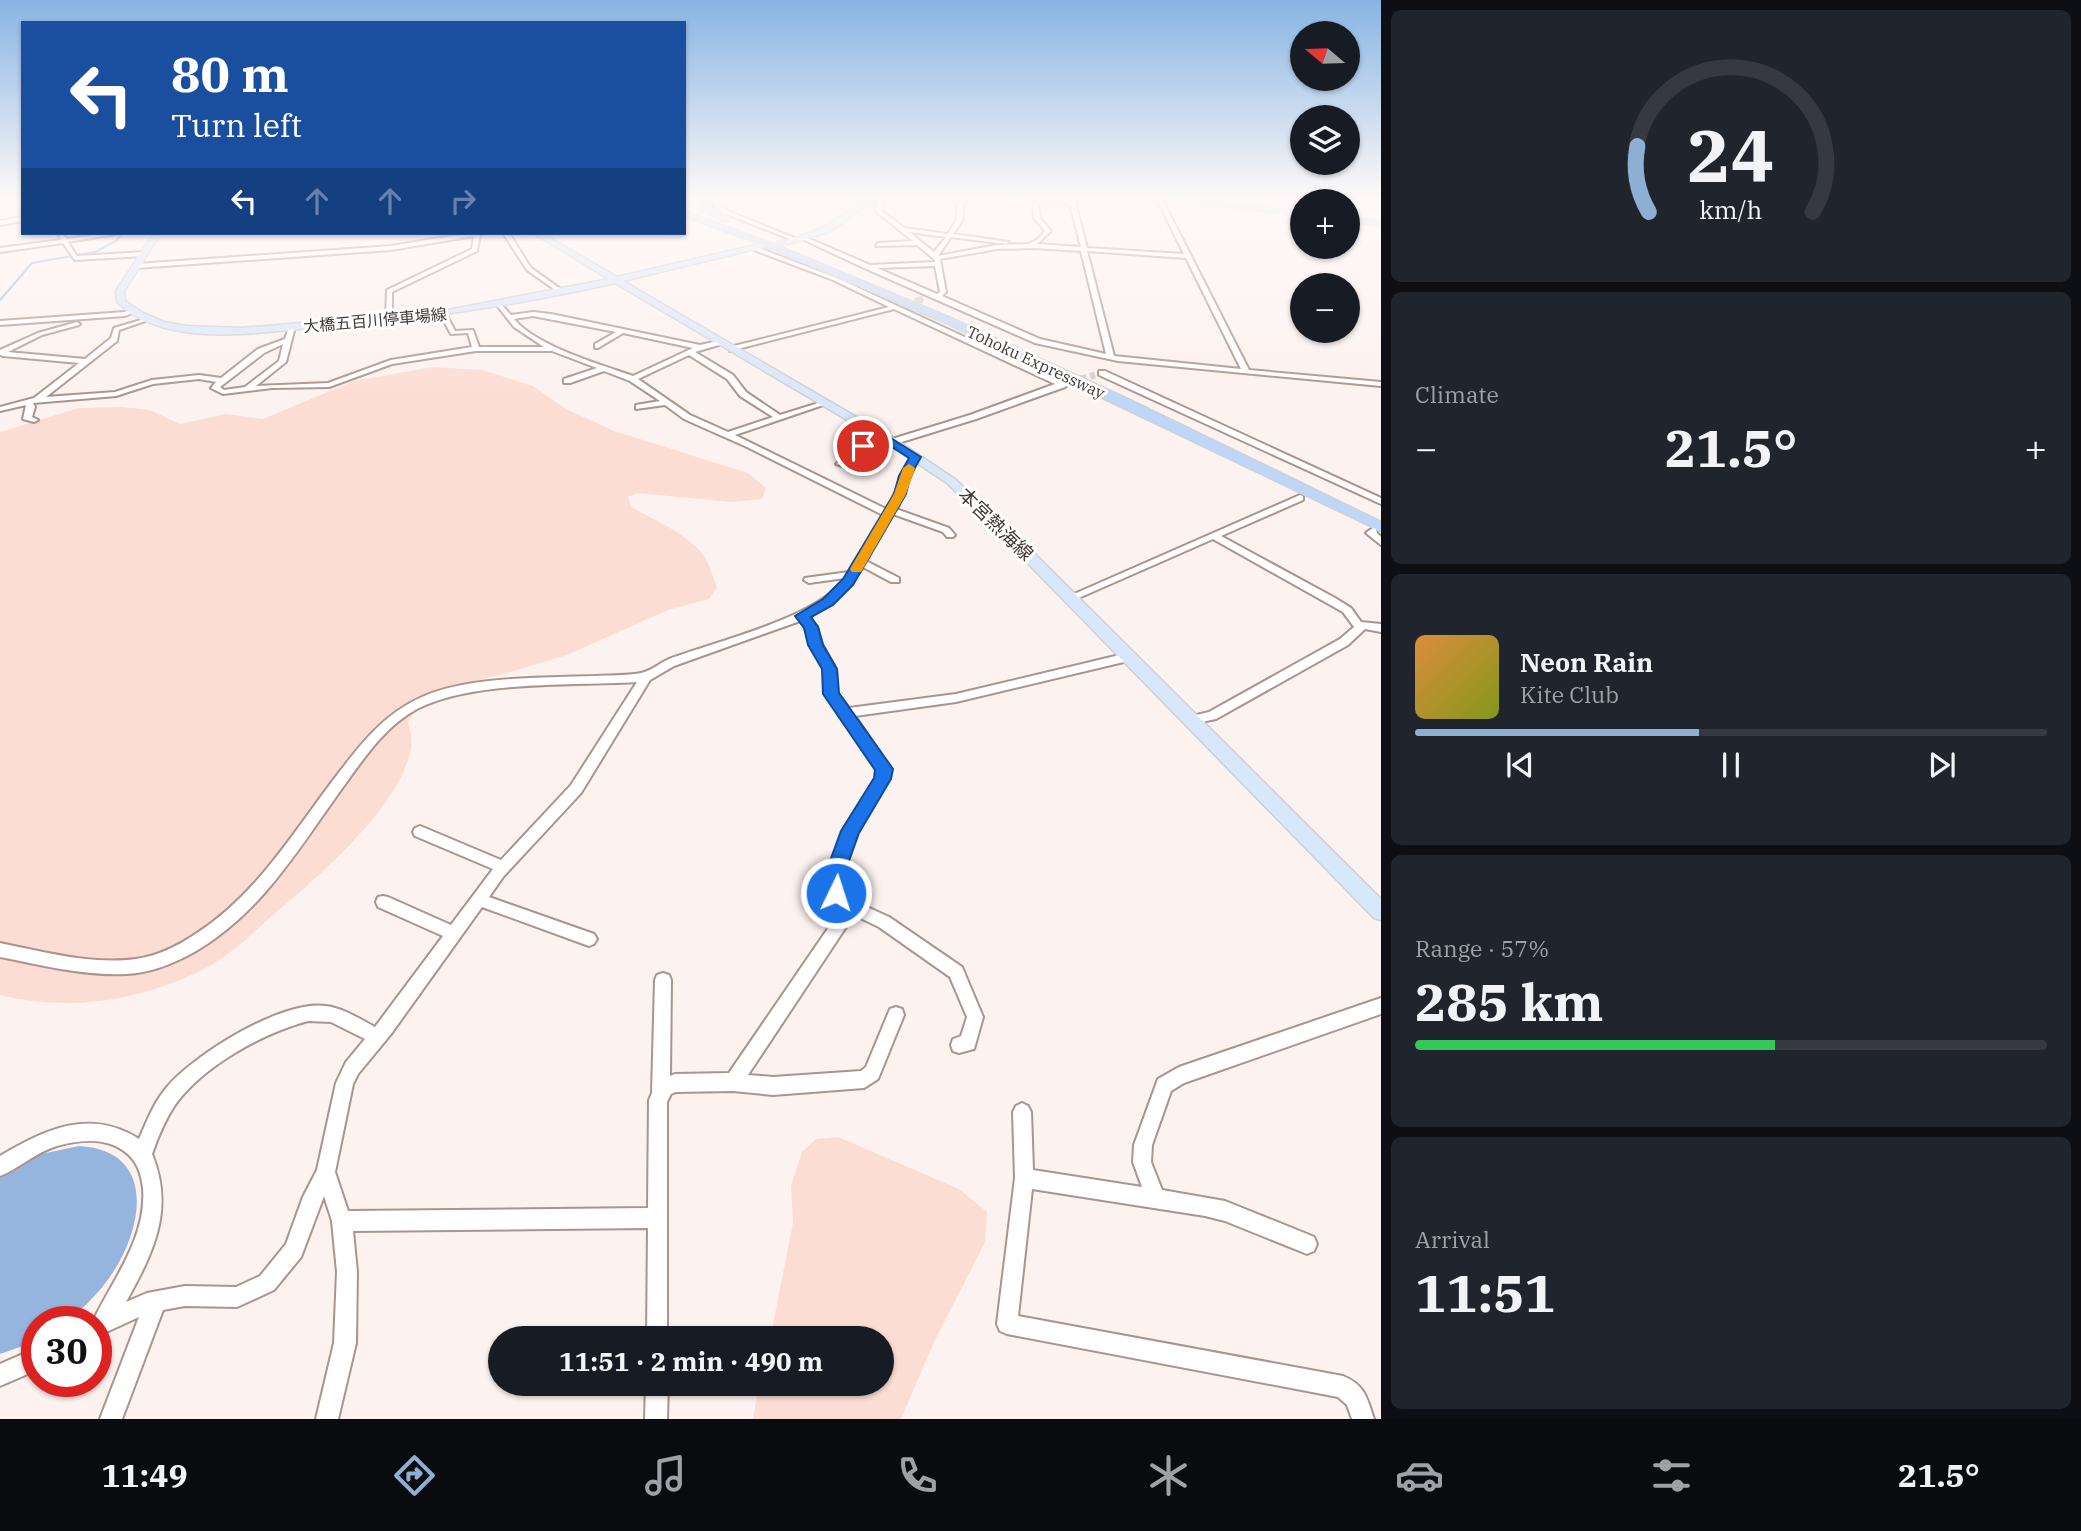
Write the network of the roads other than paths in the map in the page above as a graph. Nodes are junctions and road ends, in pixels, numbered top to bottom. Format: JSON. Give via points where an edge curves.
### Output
{"nodes":[{"id":1,"x":138,"y":263,"type":"edge"},
{"id":2,"x":175,"y":263,"type":"edge"},
{"id":3,"x":447,"y":263,"type":"edge"},
{"id":4,"x":524,"y":263,"type":"edge"},
{"id":5,"x":590,"y":263,"type":"edge"},
{"id":6,"x":687,"y":263,"type":"edge"},
{"id":7,"x":799,"y":263,"type":"edge"},
{"id":8,"x":813,"y":263,"type":"edge"},
{"id":9,"x":827,"y":263,"type":"edge"},
{"id":10,"x":856,"y":263,"type":"edge"},
{"id":11,"x":899,"y":263,"type":"edge"},
{"id":12,"x":937,"y":263,"type":"edge"},
{"id":13,"x":1087,"y":263,"type":"edge"},
{"id":14,"x":1191,"y":263,"type":"edge"},
{"id":15,"x":136,"y":266,"type":"junction"},
{"id":16,"x":866,"y":267,"type":"junction"},
{"id":17,"x":618,"y":279,"type":"junction"},
{"id":18,"x":560,"y":290,"type":"junction"},
{"id":19,"x":940,"y":295,"type":"dead end"},
{"id":20,"x":499,"y":303,"type":"junction"},
{"id":21,"x":905,"y":305,"type":"tunnel mouth"},
{"id":22,"x":895,"y":307,"type":"junction"},
{"id":23,"x":129,"y":313,"type":"junction"},
{"id":24,"x":443,"y":314,"type":"junction"},
{"id":25,"x":510,"y":317,"type":"junction"},
{"id":26,"x":149,"y":318,"type":"junction"},
{"id":27,"x":389,"y":319,"type":"junction"},
{"id":28,"x":0,"y":323,"type":"edge"},
{"id":29,"x":292,"y":327,"type":"junction"},
{"id":30,"x":620,"y":332,"type":"junction"},
{"id":31,"x":288,"y":340,"type":"junction"},
{"id":32,"x":719,"y":342,"type":"junction"},
{"id":33,"x":598,"y":345,"type":"dead end"},
{"id":34,"x":701,"y":347,"type":"junction"},
{"id":35,"x":476,"y":349,"type":"junction"},
{"id":36,"x":554,"y":349,"type":"junction"},
{"id":37,"x":733,"y":349,"type":"junction"},
{"id":38,"x":690,"y":352,"type":"junction"},
{"id":39,"x":0,"y":353,"type":"edge"},
{"id":40,"x":1115,"y":359,"type":"junction"},
{"id":41,"x":86,"y":361,"type":"junction"},
{"id":42,"x":604,"y":368,"type":"junction"},
{"id":43,"x":1245,"y":372,"type":"junction"},
{"id":44,"x":633,"y":379,"type":"junction"},
{"id":45,"x":222,"y":381,"type":"junction"},
{"id":46,"x":567,"y":382,"type":"dead end"},
{"id":47,"x":1381,"y":384,"type":"edge"},
{"id":48,"x":247,"y":389,"type":"junction"},
{"id":49,"x":37,"y":400,"type":"junction"},
{"id":50,"x":28,"y":402,"type":"junction"},
{"id":51,"x":664,"y":403,"type":"junction"},
{"id":52,"x":825,"y":403,"type":"junction"},
{"id":53,"x":639,"y":407,"type":"dead end"},
{"id":54,"x":0,"y":409,"type":"edge"},
{"id":55,"x":777,"y":416,"type":"junction"},
{"id":56,"x":34,"y":421,"type":"dead end"},
{"id":57,"x":728,"y":435,"type":"junction"},
{"id":58,"x":889,"y":440,"type":"junction"},
{"id":59,"x":915,"y":457,"type":"junction"},
{"id":60,"x":840,"y":464,"type":"dead end"},
{"id":61,"x":1300,"y":498,"type":"dead end"},
{"id":62,"x":1381,"y":501,"type":"edge"},
{"id":63,"x":889,"y":511,"type":"junction"},
{"id":64,"x":1381,"y":518,"type":"edge"},
{"id":65,"x":1377,"y":529,"type":"edge"},
{"id":66,"x":950,"y":535,"type":"dead end"},
{"id":67,"x":1214,"y":536,"type":"junction"},
{"id":68,"x":1381,"y":542,"type":"edge"},
{"id":69,"x":857,"y":568,"type":"junction"},
{"id":70,"x":809,"y":580,"type":"dead end"},
{"id":71,"x":895,"y":580,"type":"dead end"},
{"id":72,"x":1070,"y":598,"type":"junction"},
{"id":73,"x":802,"y":616,"type":"junction"},
{"id":74,"x":1360,"y":625,"type":"junction"},
{"id":75,"x":1381,"y":628,"type":"edge"},
{"id":76,"x":1128,"y":657,"type":"junction"},
{"id":77,"x":646,"y":677,"type":"junction"},
{"id":78,"x":846,"y":713,"type":"junction"},
{"id":79,"x":1192,"y":720,"type":"junction"},
{"id":80,"x":420,"y":832,"type":"dead end"},
{"id":81,"x":503,"y":867,"type":"junction"},
{"id":82,"x":478,"y":900,"type":"junction"},
{"id":83,"x":383,"y":902,"type":"dead end"},
{"id":84,"x":851,"y":907,"type":"junction"},
{"id":85,"x":1381,"y":912,"type":"edge"},
{"id":86,"x":454,"y":934,"type":"junction"},
{"id":87,"x":589,"y":939,"type":"dead end"},
{"id":88,"x":0,"y":950,"type":"edge"},
{"id":89,"x":663,"y":980,"type":"dead end"},
{"id":90,"x":1381,"y":1006,"type":"edge"},
{"id":91,"x":896,"y":1015,"type":"dead end"},
{"id":92,"x":377,"y":1037,"type":"junction"},
{"id":93,"x":959,"y":1045,"type":"dead end"},
{"id":94,"x":733,"y":1082,"type":"junction"},
{"id":95,"x":661,"y":1094,"type":"junction"},
{"id":96,"x":1022,"y":1112,"type":"dead end"},
{"id":97,"x":143,"y":1153,"type":"junction"},
{"id":98,"x":0,"y":1167,"type":"edge"},
{"id":99,"x":326,"y":1172,"type":"junction"},
{"id":100,"x":1024,"y":1178,"type":"junction"},
{"id":101,"x":1156,"y":1198,"type":"junction"},
{"id":102,"x":657,"y":1219,"type":"junction"},
{"id":103,"x":342,"y":1221,"type":"junction"},
{"id":104,"x":1307,"y":1244,"type":"dead end"},
{"id":105,"x":156,"y":1301,"type":"junction"},
{"id":106,"x":110,"y":1306,"type":"edge"},
{"id":107,"x":112,"y":1320,"type":"edge"},
{"id":108,"x":657,"y":1326,"type":"edge"},
{"id":109,"x":21,"y":1366,"type":"edge"},
{"id":110,"x":0,"y":1375,"type":"edge"},
{"id":111,"x":657,"y":1396,"type":"edge"},
{"id":112,"x":111,"y":1419,"type":"edge"},
{"id":113,"x":327,"y":1419,"type":"edge"},
{"id":114,"x":656,"y":1419,"type":"edge"},
{"id":115,"x":1363,"y":1419,"type":"edge"}],
"edges":[{"from":1,"to":15,"type":"main road"},
{"from":2,"to":15,"type":"street"},
{"from":3,"to":27,"type":"street","via":[[389,291]]},
{"from":4,"to":18,"type":"street"},
{"from":5,"to":17,"type":"main road","name":"本宮熱海線"},
{"from":6,"to":17,"type":"main road","name":"大橋五百川停車場線"},
{"from":7,"to":22,"type":"street"},
{"from":8,"to":65,"type":"highway","name":"Tohoku Expressway","via":[[978,334]]},
{"from":9,"to":64,"type":"highway","name":"Tohoku Expressway","via":[[1001,338]]},
{"from":10,"to":16,"type":"street"},
{"from":11,"to":16,"type":"street"},
{"from":12,"to":19,"type":"street"},
{"from":13,"to":40,"type":"street"},
{"from":14,"to":43,"type":"street"},
{"from":15,"to":23,"type":"main road","via":[[119,297]]},
{"from":16,"to":40,"type":"street","via":[[1014,333]]},
{"from":17,"to":18,"type":"main road","name":"大橋五百川停車場線"},
{"from":17,"to":32,"type":"main road","name":"本宮熱海線"},
{"from":18,"to":20,"type":"main road","name":"大橋五百川停車場線"},
{"from":20,"to":24,"type":"main road","name":"大橋五百川停車場線"},
{"from":20,"to":25,"type":"street"},
{"from":21,"to":22,"type":"street"},
{"from":22,"to":37,"type":"street"},
{"from":22,"to":58,"type":"street","via":[[1066,384],[972,418]]},
{"from":23,"to":26,"type":"main road","name":"大橋五百川停車場線"},
{"from":23,"to":28,"type":"street"},
{"from":23,"to":39,"type":"street","via":[[40,334]]},
{"from":24,"to":27,"type":"main road","name":"大橋五百川停車場線"},
{"from":24,"to":35,"type":"street","via":[[453,333],[471,331]]},
{"from":25,"to":30,"type":"street","via":[[551,316]]},
{"from":25,"to":36,"type":"street","via":[[516,327]]},
{"from":26,"to":29,"type":"main road","name":"大橋五百川停車場線","via":[[209,332]]},
{"from":26,"to":41,"type":"street","via":[[116,329],[114,339]]},
{"from":27,"to":29,"type":"main road","name":"大橋五百川停車場線"},
{"from":29,"to":31,"type":"street"},
{"from":30,"to":33,"type":"street"},
{"from":30,"to":34,"type":"street"},
{"from":31,"to":45,"type":"street","via":[[261,351]]},
{"from":31,"to":48,"type":"street","via":[[282,362]]},
{"from":32,"to":34,"type":"street"},
{"from":32,"to":37,"type":"main road","name":"本宮熱海線"},
{"from":34,"to":38,"type":"street"},
{"from":35,"to":36,"type":"street"},
{"from":35,"to":48,"type":"street","via":[[391,362],[329,385]]},
{"from":36,"to":42,"type":"street"},
{"from":37,"to":52,"type":"main road","name":"本宮熱海線"},
{"from":38,"to":44,"type":"street"},
{"from":38,"to":55,"type":"street","via":[[730,377],[743,394]]},
{"from":39,"to":41,"type":"street"},
{"from":40,"to":43,"type":"street"},
{"from":40,"to":62,"type":"street","via":[[1113,367],[1098,374]]},
{"from":41,"to":49,"type":"street"},
{"from":42,"to":44,"type":"street"},
{"from":42,"to":46,"type":"street"},
{"from":43,"to":47,"type":"street"},
{"from":44,"to":51,"type":"street"},
{"from":45,"to":48,"type":"street","via":[[217,391]]},
{"from":45,"to":49,"type":"street","via":[[194,377],[152,382],[116,394]]},
{"from":49,"to":50,"type":"street"},
{"from":50,"to":54,"type":"street"},
{"from":50,"to":56,"type":"street","via":[[27,419]]},
{"from":51,"to":53,"type":"street"},
{"from":51,"to":57,"type":"street"},
{"from":52,"to":55,"type":"street"},
{"from":52,"to":58,"type":"main road","name":"本宮熱海線"},
{"from":55,"to":57,"type":"street"},
{"from":57,"to":63,"type":"street"},
{"from":58,"to":59,"type":"main road","name":"本宮熱海線"},
{"from":58,"to":60,"type":"street","via":[[863,446]]},
{"from":59,"to":63,"type":"street"},
{"from":59,"to":72,"type":"main road","name":"本宮熱海線","via":[[972,500]]},
{"from":61,"to":67,"type":"street"},
{"from":63,"to":66,"type":"street"},
{"from":63,"to":69,"type":"street"},
{"from":65,"to":68,"type":"street","via":[[1371,533]]},
{"from":67,"to":72,"type":"street"},
{"from":67,"to":74,"type":"street","via":[[1331,600]]},
{"from":69,"to":70,"type":"street"},
{"from":69,"to":71,"type":"street"},
{"from":69,"to":73,"type":"street","via":[[828,602]]},
{"from":72,"to":76,"type":"main road","name":"本宮熱海線"},
{"from":73,"to":77,"type":"street","via":[[670,663]]},
{"from":73,"to":78,"type":"street","via":[[830,669],[831,694]]},
{"from":74,"to":75,"type":"street"},
{"from":74,"to":79,"type":"street","via":[[1344,642],[1212,716]]},
{"from":76,"to":78,"type":"street","via":[[956,698]]},
{"from":76,"to":79,"type":"main road","name":"本宮熱海線"},
{"from":77,"to":81,"type":"street","via":[[576,789]]},
{"from":77,"to":88,"type":"street","via":[[464,690],[409,708],[363,749],[257,896],[219,929],[174,956],[126,967],[61,962]]},
{"from":78,"to":84,"type":"street","via":[[884,769],[850,831],[831,883]]},
{"from":79,"to":85,"type":"main road","name":"本宮熱海線"},
{"from":80,"to":81,"type":"street"},
{"from":81,"to":82,"type":"street"},
{"from":82,"to":86,"type":"street"},
{"from":82,"to":87,"type":"street"},
{"from":83,"to":86,"type":"street"},
{"from":84,"to":93,"type":"street","via":[[884,922],[956,972],[975,1017],[968,1043]]},
{"from":84,"to":94,"type":"street"},
{"from":86,"to":92,"type":"street"},
{"from":89,"to":95,"type":"street"},
{"from":90,"to":101,"type":"street","via":[[1164,1084],[1143,1145],[1142,1162]]},
{"from":91,"to":94,"type":"street","via":[[872,1073],[863,1079],[773,1086]]},
{"from":92,"to":97,"type":"street","via":[[332,1016],[311,1013],[245,1038],[174,1091]]},
{"from":92,"to":99,"type":"street","via":[[345,1083]]},
{"from":94,"to":95,"type":"street","via":[[675,1083]]},
{"from":95,"to":102,"type":"street"},
{"from":96,"to":100,"type":"street"},
{"from":97,"to":98,"type":"street","via":[[121,1138],[83,1132],[44,1143]]},
{"from":97,"to":106,"type":"street","via":[[153,1187],[150,1220],[141,1253]]},
{"from":99,"to":103,"type":"street"},
{"from":99,"to":105,"type":"street","via":[[294,1250],[267,1283],[237,1297],[185,1296]]},
{"from":100,"to":101,"type":"street"},
{"from":100,"to":115,"type":"street","via":[[1007,1324],[1343,1387],[1356,1398]]},
{"from":101,"to":104,"type":"street","via":[[1225,1211]]},
{"from":102,"to":103,"type":"street"},
{"from":102,"to":108,"type":"street"},
{"from":103,"to":113,"type":"street","via":[[347,1272],[345,1343]]},
{"from":105,"to":107,"type":"street"},
{"from":105,"to":112,"type":"street"},
{"from":109,"to":110,"type":"street"},
{"from":111,"to":114,"type":"street"}]}
